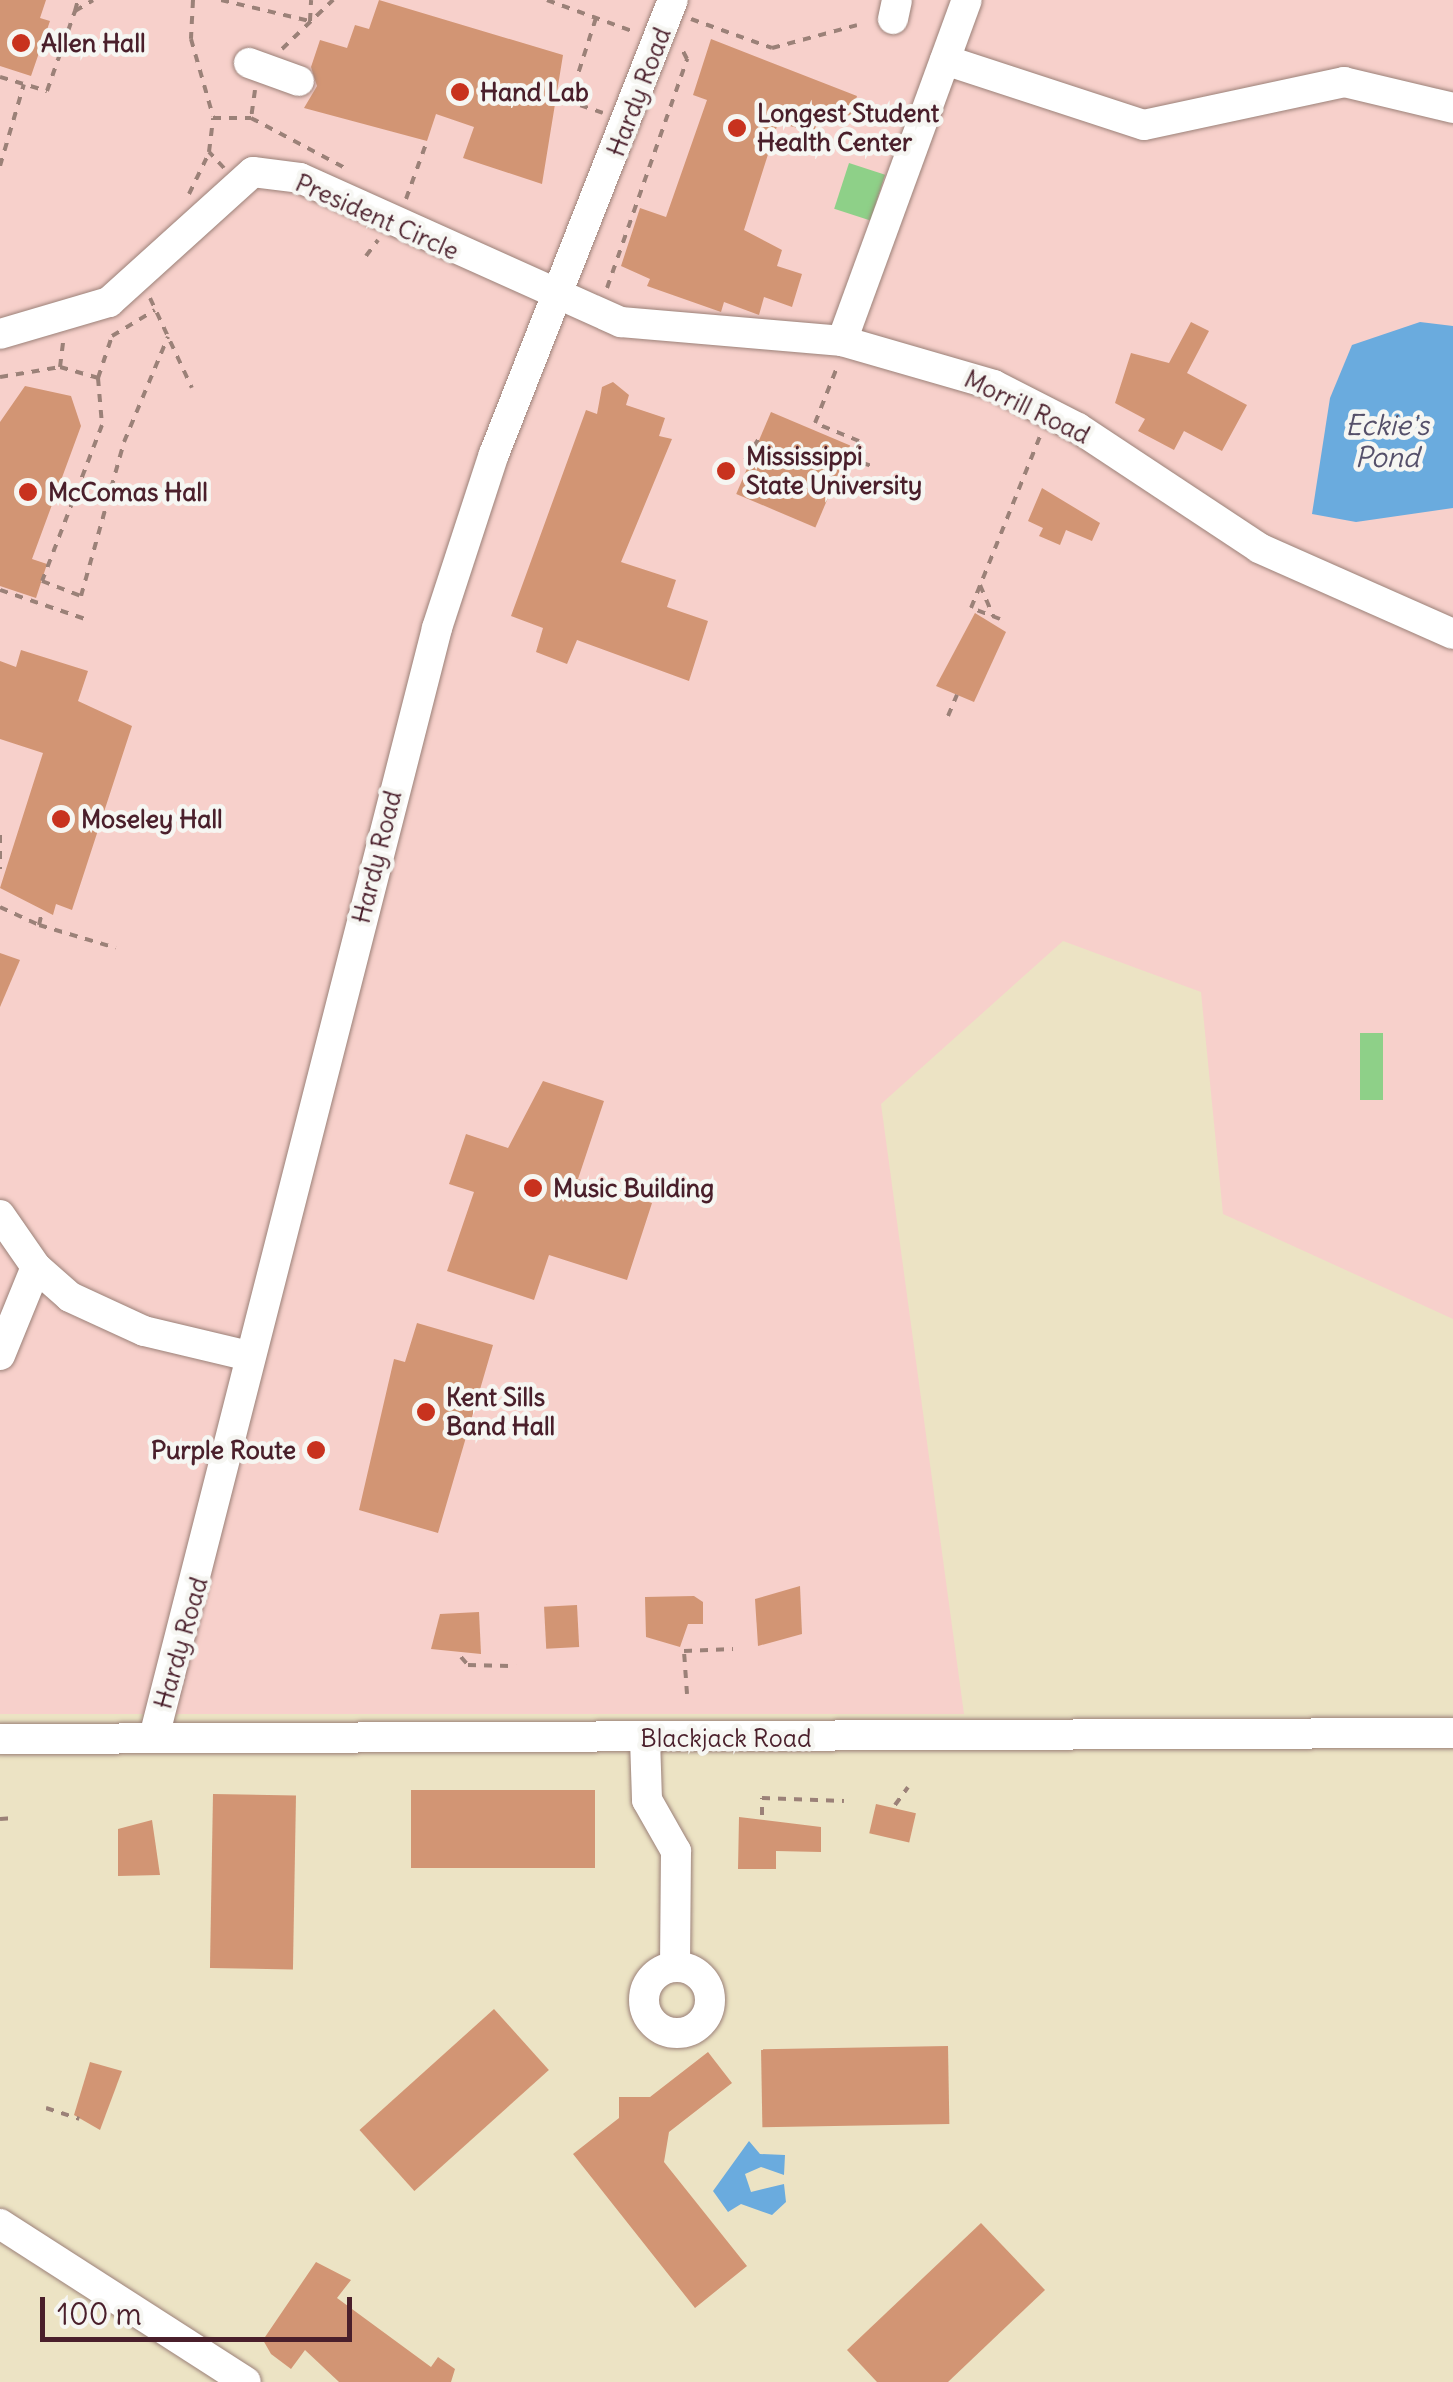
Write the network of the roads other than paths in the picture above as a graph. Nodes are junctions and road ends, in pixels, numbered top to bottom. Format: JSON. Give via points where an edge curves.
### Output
{"nodes":[{"id":1,"x":968,"y":0,"type":"edge"},
{"id":2,"x":682,"y":9,"type":"edge"},
{"id":3,"x":945,"y":60,"type":"junction"},
{"id":4,"x":249,"y":62,"type":"dead end"},
{"id":5,"x":299,"y":81,"type":"dead end"},
{"id":6,"x":1453,"y":108,"type":"edge"},
{"id":7,"x":565,"y":289,"type":"junction"},
{"id":8,"x":0,"y":334,"type":"edge"},
{"id":9,"x":840,"y":353,"type":"junction"},
{"id":10,"x":1453,"y":634,"type":"edge"},
{"id":11,"x":0,"y":1214,"type":"edge"},
{"id":12,"x":36,"y":1267,"type":"junction"},
{"id":13,"x":0,"y":1356,"type":"edge"},
{"id":14,"x":250,"y":1356,"type":"junction"},
{"id":15,"x":1453,"y":1733,"type":"edge"},
{"id":16,"x":154,"y":1737,"type":"junction"},
{"id":17,"x":645,"y":1739,"type":"junction"},
{"id":18,"x":0,"y":1740,"type":"edge"},
{"id":19,"x":675,"y":1968,"type":"dead end"},
{"id":20,"x":0,"y":2224,"type":"edge"},
{"id":21,"x":246,"y":2382,"type":"edge"}],
"edges":[{"from":1,"to":3,"type":"street"},
{"from":2,"to":7,"type":"street","name":"Hardy Road"},
{"from":3,"to":6,"type":"street","via":[[1144,125],[1344,82]]},
{"from":3,"to":9,"type":"street"},
{"from":4,"to":5,"type":"street"},
{"from":7,"to":8,"type":"street","name":"President Circle","via":[[300,178],[253,172],[109,302]]},
{"from":7,"to":9,"type":"street","name":"Morrill Road","via":[[673,330]]},
{"from":7,"to":14,"type":"street","name":"Hardy Road","via":[[494,454],[423,676]]},
{"from":9,"to":10,"type":"street","name":"Morrill Road","via":[[994,385],[1259,548]]},
{"from":11,"to":12,"type":"street"},
{"from":12,"to":13,"type":"street"},
{"from":12,"to":14,"type":"street","via":[[70,1297],[144,1331]]},
{"from":14,"to":16,"type":"street","name":"Hardy Road"},
{"from":15,"to":17,"type":"street","name":"Blackjack Road"},
{"from":16,"to":17,"type":"street","name":"Blackjack Road"},
{"from":16,"to":18,"type":"street","name":"Blackjack Road"},
{"from":17,"to":19,"type":"street","via":[[647,1800],[676,1851]]},
{"from":20,"to":21,"type":"street"}]}
